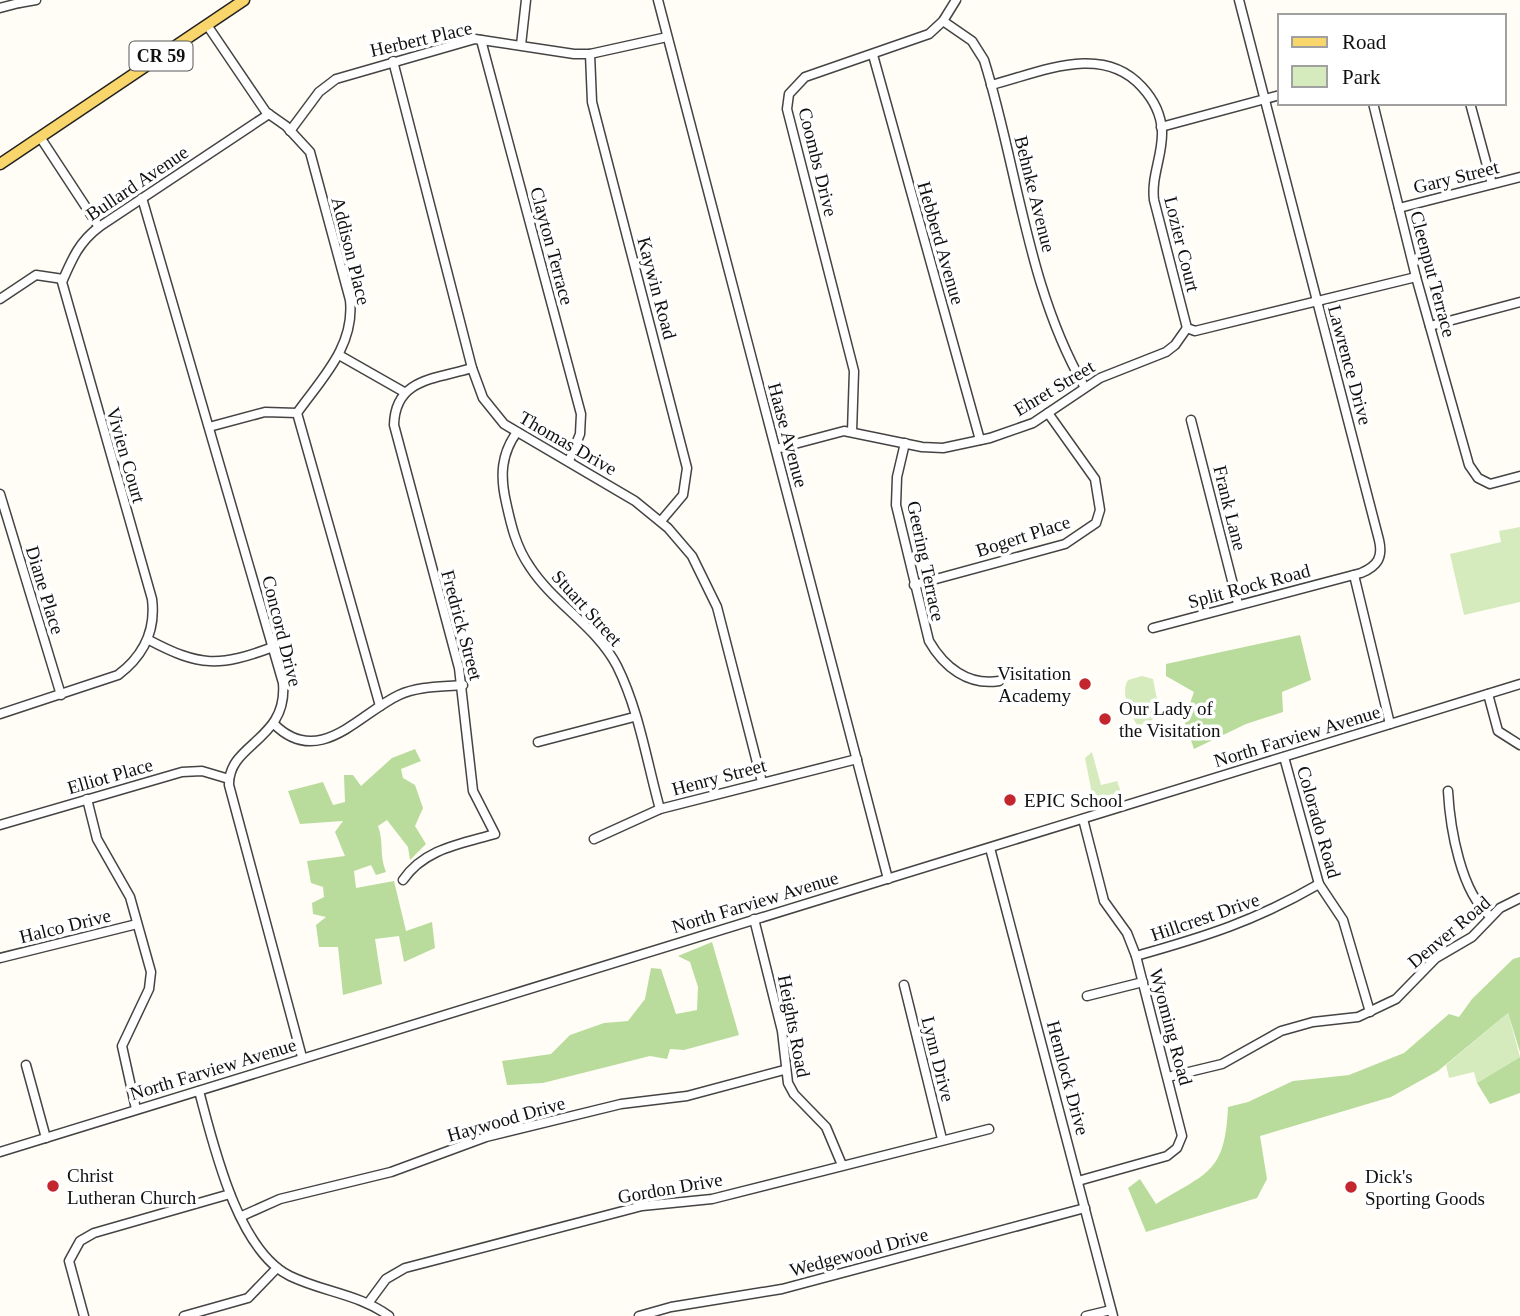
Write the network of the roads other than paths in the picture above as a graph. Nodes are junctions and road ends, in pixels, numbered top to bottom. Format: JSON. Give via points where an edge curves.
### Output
{"nodes":[{"id":1,"x":36,"y":0,"type":"edge"},
{"id":2,"x":244,"y":0,"type":"edge"},
{"id":3,"x":526,"y":0,"type":"edge"},
{"id":4,"x":658,"y":0,"type":"edge"},
{"id":5,"x":956,"y":0,"type":"edge"},
{"id":6,"x":1239,"y":0,"type":"edge"},
{"id":7,"x":19,"y":2,"type":"edge"},
{"id":8,"x":0,"y":8,"type":"edge"},
{"id":9,"x":943,"y":21,"type":"junction"},
{"id":10,"x":207,"y":25,"type":"junction"},
{"id":11,"x":667,"y":37,"type":"junction"},
{"id":12,"x":481,"y":40,"type":"junction"},
{"id":13,"x":521,"y":45,"type":"junction"},
{"id":14,"x":590,"y":54,"type":"junction"},
{"id":15,"x":873,"y":55,"type":"junction"},
{"id":16,"x":393,"y":61,"type":"junction"},
{"id":17,"x":990,"y":85,"type":"junction"},
{"id":18,"x":1278,"y":96,"type":"edge"},
{"id":19,"x":1265,"y":99,"type":"junction"},
{"id":20,"x":1373,"y":105,"type":"edge"},
{"id":21,"x":1471,"y":105,"type":"edge"},
{"id":22,"x":269,"y":114,"type":"junction"},
{"id":23,"x":1161,"y":127,"type":"junction"},
{"id":24,"x":290,"y":131,"type":"junction"},
{"id":25,"x":40,"y":137,"type":"junction"},
{"id":26,"x":0,"y":164,"type":"edge"},
{"id":27,"x":1520,"y":177,"type":"edge"},
{"id":28,"x":1492,"y":184,"type":"junction"},
{"id":29,"x":142,"y":198,"type":"junction"},
{"id":30,"x":1399,"y":208,"type":"junction"},
{"id":31,"x":99,"y":227,"type":"junction"},
{"id":32,"x":1416,"y":277,"type":"junction"},
{"id":33,"x":63,"y":279,"type":"junction"},
{"id":34,"x":0,"y":299,"type":"edge"},
{"id":35,"x":1317,"y":302,"type":"junction"},
{"id":36,"x":1520,"y":302,"type":"edge"},
{"id":37,"x":1430,"y":326,"type":"junction"},
{"id":38,"x":1187,"y":328,"type":"junction"},
{"id":39,"x":339,"y":355,"type":"junction"},
{"id":40,"x":472,"y":368,"type":"junction"},
{"id":41,"x":1084,"y":386,"type":"junction"},
{"id":42,"x":404,"y":392,"type":"junction"},
{"id":43,"x":296,"y":413,"type":"junction"},
{"id":44,"x":1048,"y":413,"type":"junction"},
{"id":45,"x":1191,"y":420,"type":"dead end"},
{"id":46,"x":209,"y":427,"type":"junction"},
{"id":47,"x":517,"y":432,"type":"junction"},
{"id":48,"x":852,"y":432,"type":"junction"},
{"id":49,"x":980,"y":440,"type":"junction"},
{"id":50,"x":905,"y":443,"type":"junction"},
{"id":51,"x":776,"y":449,"type":"junction"},
{"id":52,"x":569,"y":461,"type":"junction"},
{"id":53,"x":1520,"y":477,"type":"edge"},
{"id":54,"x":0,"y":494,"type":"edge"},
{"id":55,"x":661,"y":521,"type":"junction"},
{"id":56,"x":1354,"y":575,"type":"junction"},
{"id":57,"x":914,"y":585,"type":"junction"},
{"id":58,"x":1238,"y":604,"type":"junction"},
{"id":59,"x":1153,"y":628,"type":"dead end"},
{"id":60,"x":149,"y":640,"type":"junction"},
{"id":61,"x":273,"y":647,"type":"junction"},
{"id":62,"x":999,"y":681,"type":"dead end"},
{"id":63,"x":1520,"y":684,"type":"edge"},
{"id":64,"x":463,"y":685,"type":"junction"},
{"id":65,"x":1488,"y":694,"type":"junction"},
{"id":66,"x":61,"y":695,"type":"junction"},
{"id":67,"x":380,"y":706,"type":"junction"},
{"id":68,"x":0,"y":714,"type":"edge"},
{"id":69,"x":634,"y":717,"type":"junction"},
{"id":70,"x":274,"y":724,"type":"junction"},
{"id":71,"x":1390,"y":724,"type":"junction"},
{"id":72,"x":538,"y":742,"type":"dead end"},
{"id":73,"x":1520,"y":745,"type":"edge"},
{"id":74,"x":1284,"y":757,"type":"junction"},
{"id":75,"x":856,"y":759,"type":"junction"},
{"id":76,"x":229,"y":779,"type":"junction"},
{"id":77,"x":762,"y":782,"type":"junction"},
{"id":78,"x":1448,"y":791,"type":"dead end"},
{"id":79,"x":87,"y":799,"type":"junction"},
{"id":80,"x":660,"y":809,"type":"junction"},
{"id":81,"x":1083,"y":820,"type":"junction"},
{"id":82,"x":0,"y":825,"type":"edge"},
{"id":83,"x":594,"y":839,"type":"dead end"},
{"id":84,"x":990,"y":848,"type":"junction"},
{"id":85,"x":888,"y":879,"type":"junction"},
{"id":86,"x":403,"y":880,"type":"dead end"},
{"id":87,"x":1319,"y":884,"type":"junction"},
{"id":88,"x":1520,"y":898,"type":"edge"},
{"id":89,"x":1490,"y":916,"type":"junction"},
{"id":90,"x":754,"y":919,"type":"junction"},
{"id":91,"x":137,"y":924,"type":"junction"},
{"id":92,"x":1136,"y":956,"type":"junction"},
{"id":93,"x":0,"y":958,"type":"edge"},
{"id":94,"x":1143,"y":982,"type":"junction"},
{"id":95,"x":904,"y":985,"type":"dead end"},
{"id":96,"x":1087,"y":996,"type":"dead end"},
{"id":97,"x":1370,"y":1012,"type":"junction"},
{"id":98,"x":302,"y":1057,"type":"junction"},
{"id":99,"x":26,"y":1065,"type":"dead end"},
{"id":100,"x":784,"y":1070,"type":"junction"},
{"id":101,"x":1168,"y":1077,"type":"junction"},
{"id":102,"x":199,"y":1091,"type":"junction"},
{"id":103,"x":136,"y":1109,"type":"junction"},
{"id":104,"x":989,"y":1129,"type":"dead end"},
{"id":105,"x":46,"y":1138,"type":"junction"},
{"id":106,"x":942,"y":1139,"type":"junction"},
{"id":107,"x":0,"y":1152,"type":"edge"},
{"id":108,"x":842,"y":1165,"type":"junction"},
{"id":109,"x":1078,"y":1181,"type":"junction"},
{"id":110,"x":230,"y":1194,"type":"junction"},
{"id":111,"x":1085,"y":1208,"type":"junction"},
{"id":112,"x":242,"y":1216,"type":"junction"},
{"id":113,"x":277,"y":1268,"type":"junction"},
{"id":114,"x":369,"y":1302,"type":"junction"},
{"id":115,"x":1112,"y":1313,"type":"edge"},
{"id":116,"x":84,"y":1316,"type":"edge"},
{"id":117,"x":184,"y":1316,"type":"edge"},
{"id":118,"x":389,"y":1316,"type":"edge"},
{"id":119,"x":639,"y":1316,"type":"edge"},
{"id":120,"x":1086,"y":1316,"type":"edge"}],
"edges":[{"from":1,"to":7,"type":"street"},
{"from":2,"to":10,"type":"main road","number":"CR 59"},
{"from":3,"to":13,"type":"street"},
{"from":4,"to":11,"type":"street","name":"Haase Avenue"},
{"from":5,"to":9,"type":"street","name":"Coombs Drive"},
{"from":6,"to":19,"type":"street","name":"Lawrence Drive"},
{"from":7,"to":8,"type":"street"},
{"from":9,"to":15,"type":"street","name":"Coombs Drive","via":[[918,40]]},
{"from":9,"to":17,"type":"street","name":"Behnke Avenue","via":[[978,49]]},
{"from":10,"to":22,"type":"street","name":"Addison Place"},
{"from":10,"to":25,"type":"main road","number":"CR 59"},
{"from":11,"to":14,"type":"street","name":"Herbert Place"},
{"from":11,"to":51,"type":"street","name":"Haase Avenue"},
{"from":12,"to":13,"type":"street","name":"Herbert Place"},
{"from":12,"to":16,"type":"street","name":"Herbert Place"},
{"from":12,"to":52,"type":"street","name":"Clayton Terrace","via":[[581,414],[580,434]]},
{"from":13,"to":14,"type":"street","name":"Herbert Place"},
{"from":14,"to":55,"type":"street","name":"Kaywin Road","via":[[592,102],[687,468],[683,495]]},
{"from":15,"to":48,"type":"street","name":"Coombs Drive","via":[[805,77],[793,87],[787,102],[854,371]]},
{"from":15,"to":49,"type":"street","name":"Hebberd Avenue"},
{"from":16,"to":24,"type":"street","name":"Herbert Place","via":[[327,84]]},
{"from":16,"to":40,"type":"street","name":"Thomas Drive"},
{"from":17,"to":23,"type":"street","via":[[1081,62],[1107,65],[1140,84],[1154,103]]},
{"from":17,"to":41,"type":"street","name":"Behnke Avenue","via":[[1047,307],[1064,352]]},
{"from":18,"to":19,"type":"street"},
{"from":19,"to":23,"type":"street"},
{"from":19,"to":35,"type":"street","name":"Lawrence Drive"},
{"from":20,"to":30,"type":"street","name":"Cleenput Terrace"},
{"from":21,"to":28,"type":"street"},
{"from":22,"to":24,"type":"street","name":"Addison Place"},
{"from":22,"to":29,"type":"street","name":"Bullard Avenue"},
{"from":23,"to":38,"type":"street","name":"Lozier Court","via":[[1154,200]]},
{"from":24,"to":39,"type":"street","name":"Addison Place","via":[[310,152],[351,300],[351,324]]},
{"from":25,"to":26,"type":"main road","number":"CR 59"},
{"from":25,"to":31,"type":"street"},
{"from":27,"to":28,"type":"street","name":"Gary Street"},
{"from":28,"to":30,"type":"street","name":"Gary Street"},
{"from":29,"to":31,"type":"street","name":"Bullard Avenue"},
{"from":29,"to":46,"type":"street","name":"Concord Drive"},
{"from":30,"to":32,"type":"street","name":"Cleenput Terrace"},
{"from":31,"to":33,"type":"street","name":"Bullard Avenue","via":[[79,244]]},
{"from":32,"to":35,"type":"street"},
{"from":32,"to":37,"type":"street","name":"Cleenput Terrace"},
{"from":33,"to":34,"type":"street","via":[[36,275]]},
{"from":33,"to":60,"type":"street","name":"Vivien Court","via":[[152,599]]},
{"from":35,"to":38,"type":"street","via":[[1195,331]]},
{"from":35,"to":56,"type":"street","name":"Lawrence Drive","via":[[1381,550],[1374,567]]},
{"from":36,"to":37,"type":"street"},
{"from":37,"to":53,"type":"street","name":"Cleenput Terrace","via":[[1472,471],[1490,484]]},
{"from":38,"to":41,"type":"street","name":"Ehret Street","via":[[1166,352]]},
{"from":39,"to":42,"type":"street"},
{"from":39,"to":43,"type":"street","name":"Addison Place"},
{"from":40,"to":42,"type":"street"},
{"from":40,"to":47,"type":"street","name":"Thomas Drive","via":[[492,413]]},
{"from":41,"to":44,"type":"street","name":"Ehret Street"},
{"from":42,"to":64,"type":"street","name":"Fredrick Street","via":[[395,407],[395,437]]},
{"from":43,"to":46,"type":"street","via":[[265,412]]},
{"from":43,"to":67,"type":"street"},
{"from":44,"to":49,"type":"street","name":"Ehret Street","via":[[1020,429]]},
{"from":44,"to":57,"type":"street","name":"Bogert Place","via":[[1095,479],[1100,510],[1096,523],[1065,544]]},
{"from":45,"to":58,"type":"street","name":"Frank Lane"},
{"from":46,"to":61,"type":"street","name":"Concord Drive"},
{"from":47,"to":52,"type":"street","name":"Thomas Drive"},
{"from":47,"to":69,"type":"street","name":"Stuart Street","via":[[505,453],[502,483],[516,542],[541,582],[609,654],[628,691]]},
{"from":48,"to":50,"type":"street","name":"Ehret Street"},
{"from":48,"to":51,"type":"street","name":"Ehret Street","via":[[833,432]]},
{"from":49,"to":50,"type":"street","name":"Ehret Street","via":[[943,448]]},
{"from":50,"to":57,"type":"street","name":"Geering Terrace","via":[[896,505]]},
{"from":51,"to":75,"type":"street","name":"Haase Avenue"},
{"from":52,"to":55,"type":"street","name":"Thomas Drive"},
{"from":54,"to":66,"type":"street","name":"Diane Place"},
{"from":55,"to":77,"type":"street","name":"Thomas Drive","via":[[692,556],[710,588]]},
{"from":56,"to":58,"type":"street","name":"Split Rock Road"},
{"from":56,"to":71,"type":"street"},
{"from":57,"to":62,"type":"street","name":"Geering Terrace","via":[[925,631],[942,660],[970,679]]},
{"from":58,"to":59,"type":"street","name":"Split Rock Road"},
{"from":60,"to":61,"type":"street","via":[[188,659],[213,663],[238,660]]},
{"from":60,"to":66,"type":"street","via":[[118,675]]},
{"from":61,"to":70,"type":"street","name":"Concord Drive","via":[[284,694]]},
{"from":63,"to":65,"type":"street","name":"North Farview Avenue"},
{"from":64,"to":67,"type":"street","via":[[410,690]]},
{"from":64,"to":86,"type":"street","name":"Fredrick Street","via":[[469,774],[478,805],[495,834],[432,853],[416,863]]},
{"from":65,"to":71,"type":"street","name":"North Farview Avenue"},
{"from":65,"to":73,"type":"street","via":[[1498,731]]},
{"from":66,"to":68,"type":"street"},
{"from":67,"to":70,"type":"street","via":[[348,730],[326,738],[293,738]]},
{"from":69,"to":72,"type":"street"},
{"from":69,"to":80,"type":"street","name":"Stuart Street"},
{"from":70,"to":76,"type":"street","via":[[236,761]]},
{"from":71,"to":74,"type":"street","name":"North Farview Avenue"},
{"from":74,"to":81,"type":"street","name":"North Farview Avenue"},
{"from":74,"to":87,"type":"street","name":"Colorado Road"},
{"from":75,"to":77,"type":"street","name":"Henry Street"},
{"from":75,"to":85,"type":"street","name":"Haase Avenue"},
{"from":76,"to":79,"type":"street","name":"Elliot Place","via":[[202,771],[182,772]]},
{"from":76,"to":98,"type":"street"},
{"from":77,"to":80,"type":"street","name":"Henry Street"},
{"from":78,"to":89,"type":"street","via":[[1470,893]]},
{"from":79,"to":82,"type":"street","name":"Elliot Place"},
{"from":79,"to":91,"type":"street","via":[[97,839],[124,885]]},
{"from":80,"to":83,"type":"street","name":"Henry Street"},
{"from":81,"to":84,"type":"street","name":"North Farview Avenue"},
{"from":81,"to":92,"type":"street","name":"Wyoming Road","via":[[1104,901],[1127,933]]},
{"from":84,"to":85,"type":"street","name":"North Farview Avenue"},
{"from":84,"to":109,"type":"street","name":"Hemlock Drive"},
{"from":85,"to":90,"type":"street","name":"North Farview Avenue"},
{"from":87,"to":92,"type":"street","name":"Hillcrest Drive","via":[[1229,930]]},
{"from":87,"to":97,"type":"street","name":"Colorado Road","via":[[1343,920]]},
{"from":88,"to":89,"type":"street","name":"Denver Road"},
{"from":89,"to":97,"type":"street","name":"Denver Road","via":[[1472,937],[1436,958],[1405,993]]},
{"from":90,"to":98,"type":"street","name":"North Farview Avenue"},
{"from":90,"to":100,"type":"street","name":"Heights Road","via":[[782,1031]]},
{"from":91,"to":93,"type":"street","name":"Halco Drive"},
{"from":91,"to":103,"type":"street","via":[[151,981],[124,1038],[122,1054]]},
{"from":92,"to":94,"type":"street","name":"Wyoming Road"},
{"from":94,"to":96,"type":"street"},
{"from":94,"to":101,"type":"street","name":"Wyoming Road"},
{"from":95,"to":106,"type":"street","name":"Lynn Drive"},
{"from":97,"to":101,"type":"street","name":"Denver Road","via":[[1296,1026],[1222,1064]]},
{"from":98,"to":102,"type":"street","name":"North Farview Avenue"},
{"from":99,"to":105,"type":"street"},
{"from":100,"to":108,"type":"street","name":"Heights Road","via":[[794,1094],[827,1127]]},
{"from":100,"to":112,"type":"street","name":"Haywood Drive","via":[[687,1096],[621,1104],[486,1138],[391,1172],[279,1199]]},
{"from":101,"to":109,"type":"street","name":"Wyoming Road","via":[[1182,1129],[1177,1149],[1167,1156]]},
{"from":102,"to":103,"type":"street","name":"North Farview Avenue"},
{"from":102,"to":110,"type":"street"},
{"from":103,"to":105,"type":"street","name":"North Farview Avenue"},
{"from":104,"to":106,"type":"street","name":"Gordon Drive"},
{"from":105,"to":107,"type":"street","name":"North Farview Avenue"},
{"from":106,"to":108,"type":"street","name":"Gordon Drive"},
{"from":108,"to":114,"type":"street","name":"Gordon Drive","via":[[712,1199],[642,1206],[405,1268],[386,1279]]},
{"from":109,"to":111,"type":"street","name":"Hemlock Drive"},
{"from":110,"to":112,"type":"street"},
{"from":110,"to":116,"type":"street","via":[[80,1241],[69,1261]]},
{"from":111,"to":115,"type":"street","name":"Hemlock Drive"},
{"from":111,"to":119,"type":"street","name":"Wedgewood Drive","via":[[782,1289]]},
{"from":112,"to":113,"type":"street","via":[[262,1253]]},
{"from":113,"to":114,"type":"street","via":[[296,1279]]},
{"from":113,"to":117,"type":"street","via":[[247,1298]]},
{"from":114,"to":118,"type":"street"},
{"from":115,"to":120,"type":"street"}]}
